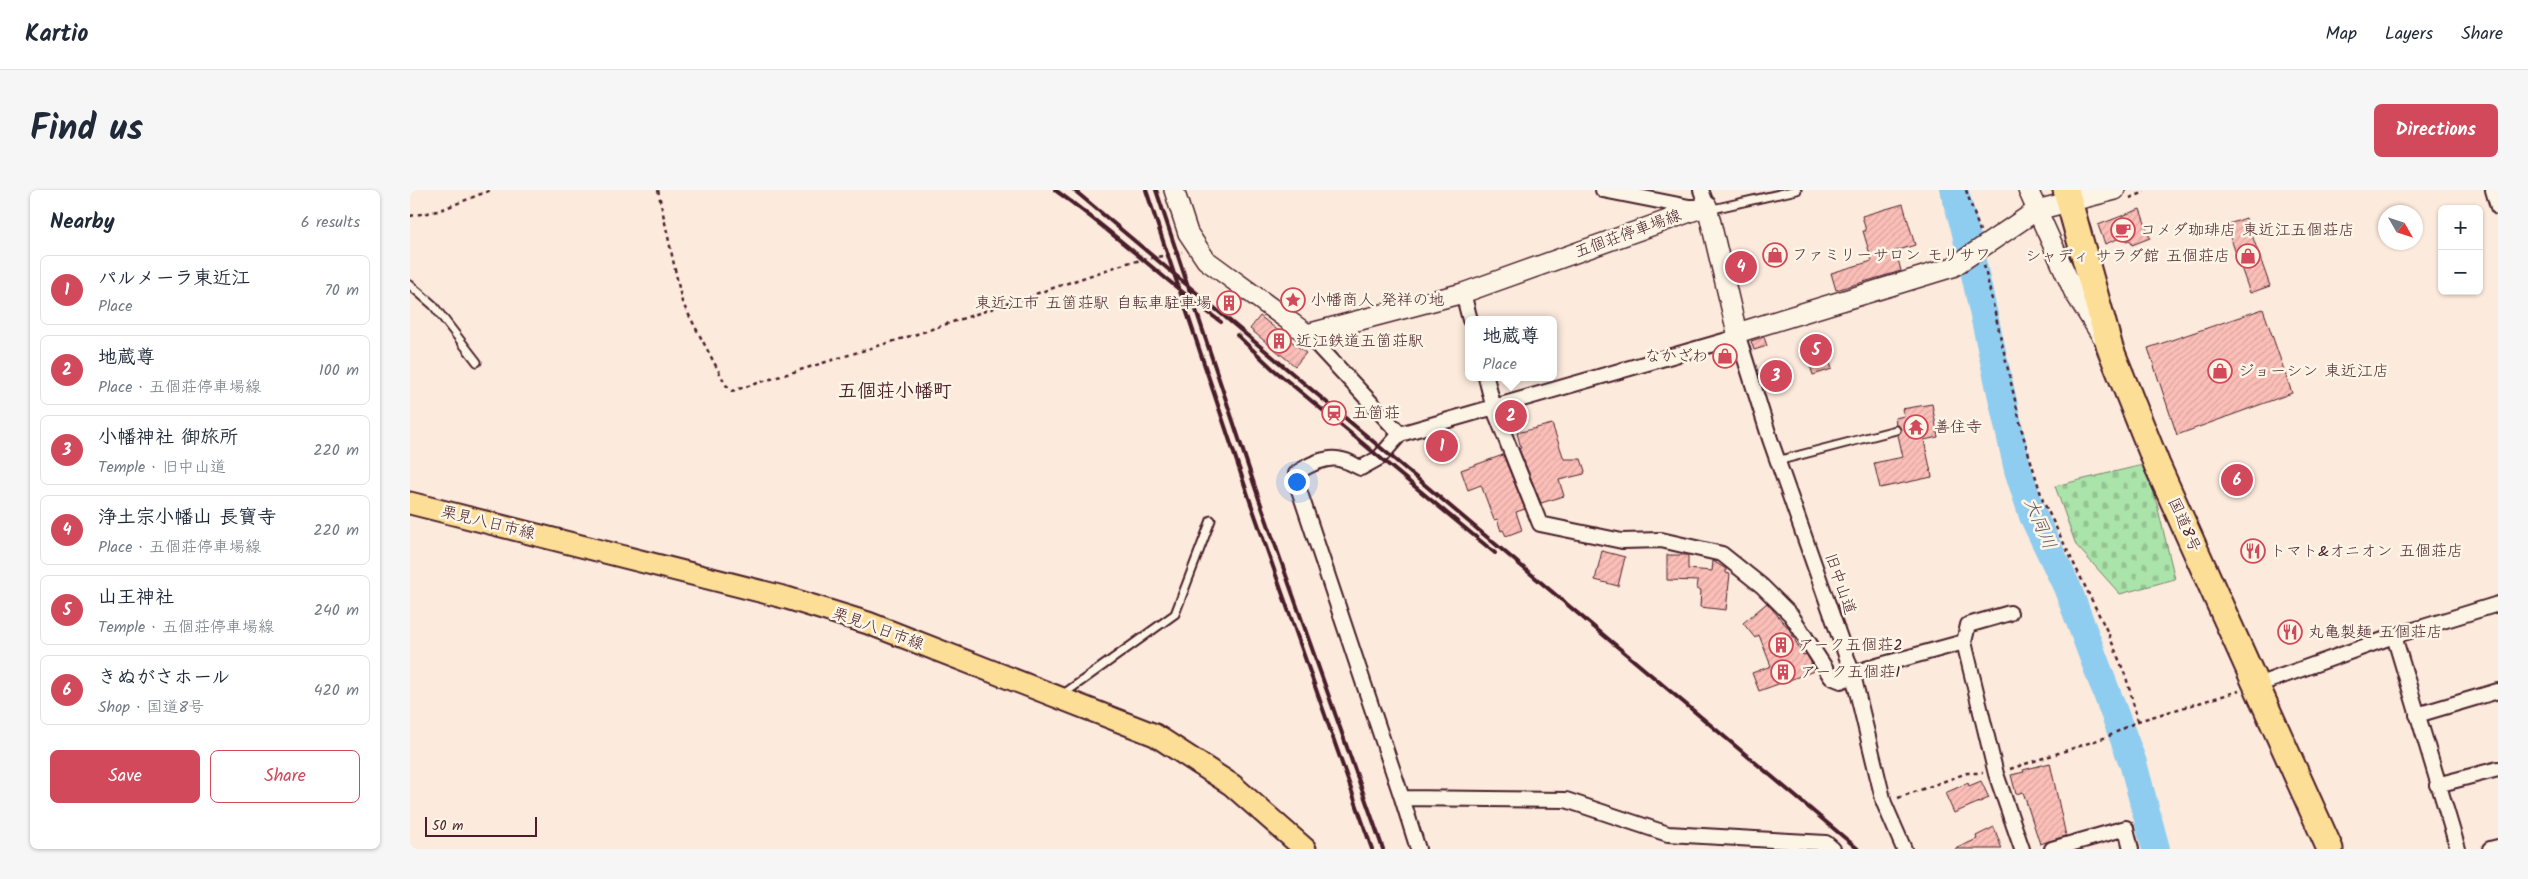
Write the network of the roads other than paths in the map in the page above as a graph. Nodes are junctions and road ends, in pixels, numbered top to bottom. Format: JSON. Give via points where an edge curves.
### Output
{"nodes":[{"id":1,"x":1174,"y":190,"type":"edge"},
{"id":2,"x":1603,"y":190,"type":"edge"},
{"id":3,"x":1798,"y":190,"type":"edge"},
{"id":4,"x":2028,"y":190,"type":"edge"},
{"id":5,"x":2115,"y":190,"type":"edge"},
{"id":6,"x":2493,"y":190,"type":"edge"},
{"id":7,"x":2069,"y":196,"type":"edge"},
{"id":8,"x":1704,"y":198,"type":"edge"},
{"id":9,"x":2498,"y":207,"type":"edge"},
{"id":10,"x":2037,"y":210,"type":"junction"},
{"id":11,"x":410,"y":284,"type":"edge"},
{"id":12,"x":1463,"y":293,"type":"junction"},
{"id":13,"x":1469,"y":316,"type":"edge"},
{"id":14,"x":1737,"y":333,"type":"junction"},
{"id":15,"x":1307,"y":334,"type":"junction"},
{"id":16,"x":2110,"y":348,"type":"junction"},
{"id":17,"x":477,"y":362,"type":"dead end"},
{"id":18,"x":1487,"y":381,"type":"edge"},
{"id":19,"x":1494,"y":409,"type":"junction"},
{"id":20,"x":1896,"y":430,"type":"dead end"},
{"id":21,"x":1400,"y":434,"type":"junction"},
{"id":22,"x":1777,"y":461,"type":"junction"},
{"id":23,"x":410,"y":503,"type":"edge"},
{"id":24,"x":1211,"y":520,"type":"dead end"},
{"id":25,"x":2498,"y":604,"type":"edge"},
{"id":26,"x":2010,"y":613,"type":"dead end"},
{"id":27,"x":2394,"y":636,"type":"junction"},
{"id":28,"x":1964,"y":642,"type":"junction"},
{"id":29,"x":1853,"y":675,"type":"junction"},
{"id":30,"x":2257,"y":685,"type":"junction"},
{"id":31,"x":2498,"y":691,"type":"edge"},
{"id":32,"x":1058,"y":698,"type":"junction"},
{"id":33,"x":2417,"y":715,"type":"junction"},
{"id":34,"x":2498,"y":768,"type":"edge"},
{"id":35,"x":2437,"y":785,"type":"junction"},
{"id":36,"x":1402,"y":798,"type":"junction"},
{"id":37,"x":2498,"y":847,"type":"edge"},
{"id":38,"x":1305,"y":849,"type":"edge"},
{"id":39,"x":1418,"y":849,"type":"edge"},
{"id":40,"x":1833,"y":849,"type":"edge"},
{"id":41,"x":1904,"y":849,"type":"edge"},
{"id":42,"x":2022,"y":849,"type":"edge"},
{"id":43,"x":2052,"y":849,"type":"edge"},
{"id":44,"x":2131,"y":849,"type":"edge"},
{"id":45,"x":2330,"y":849,"type":"edge"},
{"id":46,"x":2458,"y":849,"type":"edge"},
{"id":47,"x":2490,"y":849,"type":"edge"}],
"edges":[{"from":1,"to":15,"type":"main road","via":[[1188,234],[1206,260]]},
{"from":2,"to":8,"type":"street","via":[[1689,207]]},
{"from":3,"to":8,"type":"lane","via":[[1717,208]]},
{"from":4,"to":10,"type":"main road"},
{"from":5,"to":7,"type":"main road"},
{"from":6,"to":9,"type":"street"},
{"from":7,"to":10,"type":"main road"},
{"from":7,"to":16,"type":"highway","name":"国道8号"},
{"from":8,"to":12,"type":"main road","name":"五個荘停車場線"},
{"from":8,"to":14,"type":"main road"},
{"from":10,"to":14,"type":"main road","via":[[1953,267]]},
{"from":10,"to":16,"type":"main road","via":[[2074,292]]},
{"from":11,"to":17,"type":"lane","via":[[434,306]]},
{"from":12,"to":13,"type":"street"},
{"from":12,"to":15,"type":"main road","name":"五個荘停車場線"},
{"from":14,"to":19,"type":"street","via":[[1731,339]]},
{"from":14,"to":22,"type":"street","name":"旧中山道"},
{"from":15,"to":21,"type":"street"},
{"from":16,"to":30,"type":"highway","name":"国道8号","via":[[2157,465]]},
{"from":18,"to":19,"type":"street"},
{"from":19,"to":21,"type":"street"},
{"from":19,"to":29,"type":"street","via":[[1540,524],[1622,540],[1661,540],[1722,554],[1762,586],[1791,616],[1831,677],[1841,682]]},
{"from":20,"to":22,"type":"lane"},
{"from":21,"to":36,"type":"street","via":[[1369,466],[1361,468],[1341,459],[1327,459],[1296,474]]},
{"from":22,"to":29,"type":"street","name":"旧中山道"},
{"from":23,"to":32,"type":"main road","name":"栗見八日市線","via":[[787,598],[868,624]]},
{"from":24,"to":32,"type":"lane","via":[[1175,614]]},
{"from":25,"to":27,"type":"street"},
{"from":26,"to":28,"type":"street","via":[[1968,625]]},
{"from":27,"to":30,"type":"street"},
{"from":27,"to":33,"type":"street"},
{"from":28,"to":29,"type":"street"},
{"from":28,"to":42,"type":"street","via":[[1996,774]]},
{"from":29,"to":41,"type":"street","name":"旧中山道","via":[[1884,803]]},
{"from":30,"to":45,"type":"highway","name":"国道8号"},
{"from":31,"to":33,"type":"street"},
{"from":32,"to":38,"type":"main road","name":"栗見八日市線","via":[[1155,735],[1232,785]]},
{"from":33,"to":35,"type":"street"},
{"from":34,"to":35,"type":"street"},
{"from":35,"to":46,"type":"street"},
{"from":36,"to":39,"type":"street"},
{"from":36,"to":40,"type":"street","via":[[1566,800],[1668,834],[1826,844]]},
{"from":37,"to":47,"type":"street"},
{"from":43,"to":44,"type":"street","via":[[2126,828]]}]}
